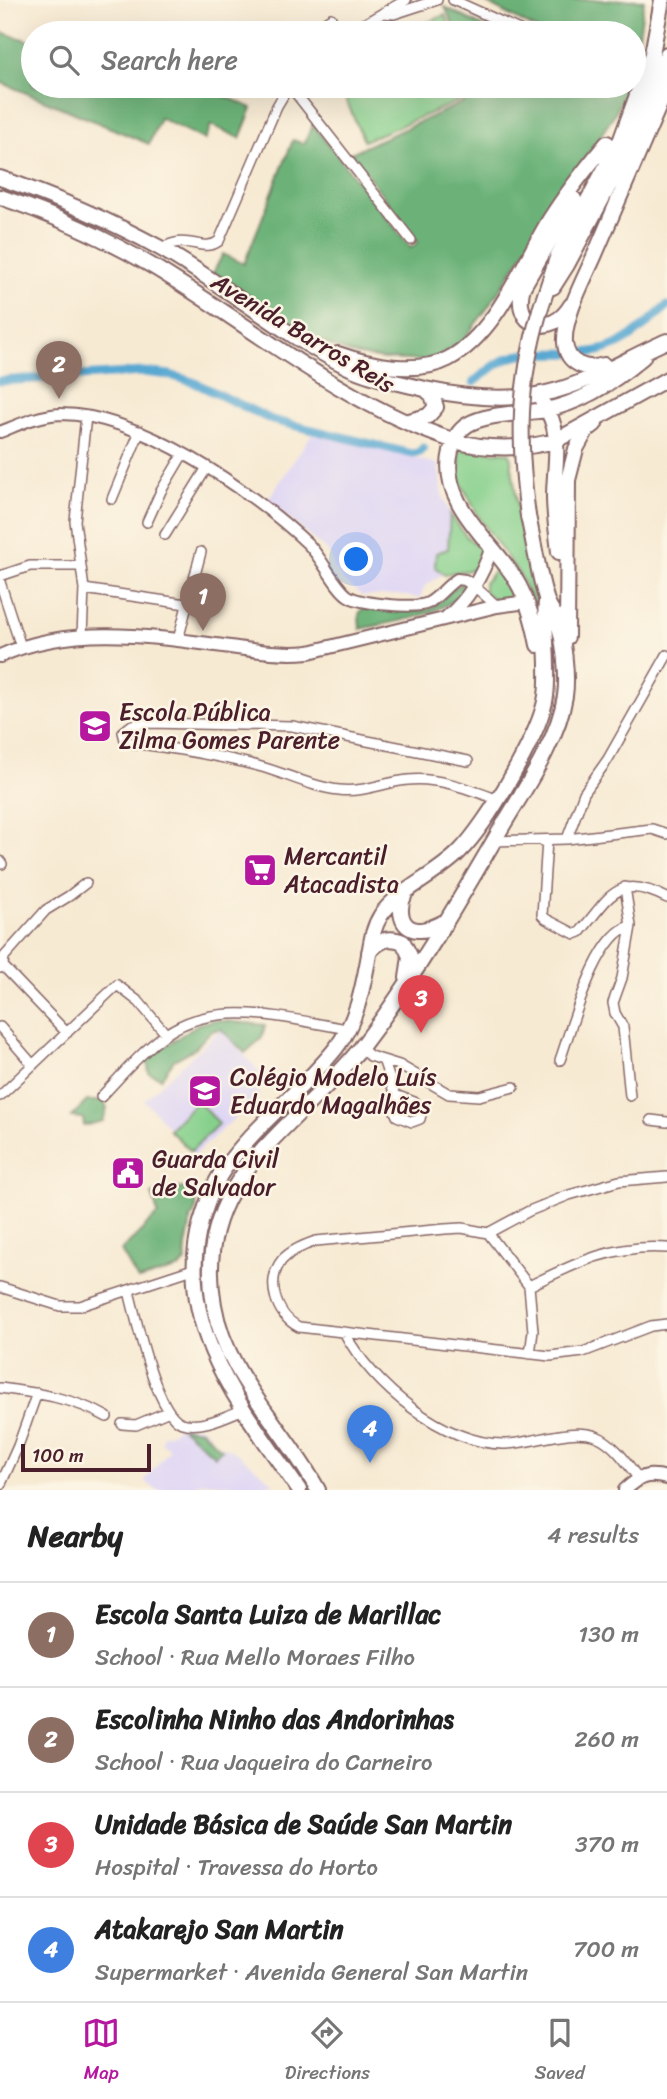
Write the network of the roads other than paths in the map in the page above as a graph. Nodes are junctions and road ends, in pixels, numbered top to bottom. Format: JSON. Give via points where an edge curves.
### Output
{"nodes":[{"id":1,"x":407,"y":0,"type":"edge"},
{"id":2,"x":438,"y":0,"type":"edge"},
{"id":3,"x":453,"y":0,"type":"edge"},
{"id":4,"x":662,"y":0,"type":"edge"},
{"id":5,"x":383,"y":13,"type":"junction"},
{"id":6,"x":331,"y":19,"type":"dead end"},
{"id":7,"x":328,"y":21,"type":"edge"},
{"id":8,"x":369,"y":21,"type":"edge"},
{"id":9,"x":499,"y":21,"type":"edge"},
{"id":10,"x":667,"y":54,"type":"edge"},
{"id":11,"x":646,"y":71,"type":"edge"},
{"id":12,"x":667,"y":80,"type":"edge"},
{"id":13,"x":282,"y":98,"type":"edge"},
{"id":14,"x":299,"y":98,"type":"edge"},
{"id":15,"x":636,"y":98,"type":"edge"},
{"id":16,"x":634,"y":105,"type":"junction"},
{"id":17,"x":607,"y":143,"type":"junction"},
{"id":18,"x":0,"y":178,"type":"edge"},
{"id":19,"x":0,"y":197,"type":"edge"},
{"id":20,"x":411,"y":240,"type":"dead end"},
{"id":21,"x":161,"y":249,"type":"junction"},
{"id":22,"x":579,"y":292,"type":"junction"},
{"id":23,"x":541,"y":306,"type":"junction"},
{"id":24,"x":300,"y":340,"type":"junction"},
{"id":25,"x":662,"y":343,"type":"edge"},
{"id":26,"x":632,"y":356,"type":"junction"},
{"id":27,"x":667,"y":379,"type":"edge"},
{"id":28,"x":424,"y":388,"type":"junction"},
{"id":29,"x":667,"y":388,"type":"edge"},
{"id":30,"x":650,"y":389,"type":"junction"},
{"id":31,"x":510,"y":397,"type":"junction"},
{"id":32,"x":547,"y":410,"type":"junction"},
{"id":33,"x":612,"y":410,"type":"junction"},
{"id":34,"x":86,"y":416,"type":"junction"},
{"id":35,"x":409,"y":421,"type":"junction"},
{"id":36,"x":0,"y":432,"type":"edge"},
{"id":37,"x":140,"y":432,"type":"junction"},
{"id":38,"x":454,"y":440,"type":"junction"},
{"id":39,"x":557,"y":440,"type":"junction"},
{"id":40,"x":183,"y":454,"type":"junction"},
{"id":41,"x":206,"y":469,"type":"junction"},
{"id":42,"x":112,"y":499,"type":"dead end"},
{"id":43,"x":147,"y":522,"type":"dead end"},
{"id":44,"x":165,"y":535,"type":"dead end"},
{"id":45,"x":492,"y":548,"type":"junction"},
{"id":46,"x":201,"y":552,"type":"dead end"},
{"id":47,"x":81,"y":566,"type":"junction"},
{"id":48,"x":0,"y":576,"type":"edge"},
{"id":49,"x":0,"y":582,"type":"edge"},
{"id":50,"x":474,"y":586,"type":"junction"},
{"id":51,"x":84,"y":589,"type":"junction"},
{"id":52,"x":546,"y":601,"type":"junction"},
{"id":53,"x":527,"y":602,"type":"junction"},
{"id":54,"x":186,"y":604,"type":"junction"},
{"id":55,"x":497,"y":606,"type":"junction"},
{"id":56,"x":567,"y":609,"type":"junction"},
{"id":57,"x":444,"y":619,"type":"junction"},
{"id":58,"x":82,"y":636,"type":"junction"},
{"id":59,"x":178,"y":640,"type":"junction"},
{"id":60,"x":21,"y":647,"type":"junction"},
{"id":61,"x":667,"y":655,"type":"edge"},
{"id":62,"x":0,"y":656,"type":"edge"},
{"id":63,"x":567,"y":674,"type":"junction"},
{"id":64,"x":547,"y":687,"type":"junction"},
{"id":65,"x":468,"y":761,"type":"dead end"},
{"id":66,"x":496,"y":799,"type":"junction"},
{"id":67,"x":667,"y":827,"type":"edge"},
{"id":68,"x":652,"y":829,"type":"junction"},
{"id":69,"x":667,"y":834,"type":"edge"},
{"id":70,"x":567,"y":839,"type":"junction"},
{"id":71,"x":494,"y":841,"type":"junction"},
{"id":72,"x":547,"y":841,"type":"junction"},
{"id":73,"x":86,"y":883,"type":"dead end"},
{"id":74,"x":625,"y":887,"type":"junction"},
{"id":75,"x":405,"y":892,"type":"junction"},
{"id":76,"x":667,"y":898,"type":"edge"},
{"id":77,"x":446,"y":921,"type":"junction"},
{"id":78,"x":631,"y":926,"type":"junction"},
{"id":79,"x":369,"y":951,"type":"junction"},
{"id":80,"x":2,"y":967,"type":"edge"},
{"id":81,"x":406,"y":986,"type":"junction"},
{"id":82,"x":0,"y":1027,"type":"edge"},
{"id":83,"x":348,"y":1029,"type":"junction"},
{"id":84,"x":67,"y":1033,"type":"junction"},
{"id":85,"x":166,"y":1034,"type":"junction"},
{"id":86,"x":361,"y":1048,"type":"junction"},
{"id":87,"x":560,"y":1060,"type":"dead end"},
{"id":88,"x":384,"y":1062,"type":"junction"},
{"id":89,"x":33,"y":1065,"type":"junction"},
{"id":90,"x":514,"y":1087,"type":"dead end"},
{"id":91,"x":395,"y":1095,"type":"dead end"},
{"id":92,"x":0,"y":1096,"type":"edge"},
{"id":93,"x":630,"y":1096,"type":"dead end"},
{"id":94,"x":101,"y":1097,"type":"dead end"},
{"id":95,"x":651,"y":1120,"type":"dead end"},
{"id":96,"x":667,"y":1122,"type":"edge"},
{"id":97,"x":667,"y":1177,"type":"edge"},
{"id":98,"x":488,"y":1233,"type":"junction"},
{"id":99,"x":667,"y":1248,"type":"edge"},
{"id":100,"x":193,"y":1269,"type":"junction"},
{"id":101,"x":530,"y":1286,"type":"junction"},
{"id":102,"x":0,"y":1287,"type":"edge"},
{"id":103,"x":129,"y":1291,"type":"junction"},
{"id":104,"x":667,"y":1324,"type":"edge"},
{"id":105,"x":344,"y":1332,"type":"junction"},
{"id":106,"x":530,"y":1354,"type":"junction"},
{"id":107,"x":0,"y":1388,"type":"edge"},
{"id":108,"x":37,"y":1393,"type":"junction"},
{"id":109,"x":244,"y":1409,"type":"junction"},
{"id":110,"x":167,"y":1412,"type":"junction"},
{"id":111,"x":107,"y":1417,"type":"dead end"},
{"id":112,"x":122,"y":1424,"type":"dead end"},
{"id":113,"x":3,"y":1469,"type":"edge"},
{"id":114,"x":638,"y":1478,"type":"junction"},
{"id":115,"x":667,"y":1478,"type":"edge"},
{"id":116,"x":0,"y":1486,"type":"edge"},
{"id":117,"x":319,"y":1488,"type":"edge"},
{"id":118,"x":299,"y":1490,"type":"edge"},
{"id":119,"x":625,"y":1490,"type":"edge"}],
"edges":[{"from":1,"to":5,"type":"street"},
{"from":2,"to":5,"type":"street","via":[[394,14]]},
{"from":3,"to":9,"type":"street"},
{"from":4,"to":11,"type":"main road"},
{"from":5,"to":8,"type":"street"},
{"from":6,"to":7,"type":"street"},
{"from":10,"to":23,"type":"main road","via":[[634,139]]},
{"from":12,"to":22,"type":"main road"},
{"from":13,"to":21,"type":"street","via":[[219,241],[208,246],[179,241]]},
{"from":14,"to":20,"type":"street"},
{"from":15,"to":16,"type":"main road"},
{"from":16,"to":17,"type":"main road"},
{"from":16,"to":23,"type":"main road","via":[[621,139],[558,255]]},
{"from":17,"to":22,"type":"main road","via":[[523,287],[521,309],[527,320],[548,325],[565,315]]},
{"from":17,"to":24,"type":"main road","via":[[550,220],[485,328],[464,349],[430,366],[411,366],[350,358]]},
{"from":18,"to":21,"type":"main road","name":"Avenida Barros Reis","via":[[75,206]]},
{"from":19,"to":35,"type":"main road","name":"Avenida Barros Reis","via":[[48,213],[114,244],[325,378]]},
{"from":21,"to":24,"type":"main road","name":"Avenida Barros Reis"},
{"from":22,"to":26,"type":"main road","via":[[565,334],[570,358],[596,368]]},
{"from":23,"to":52,"type":"main road","bridge":true,"via":[[526,362],[521,444],[528,516]]},
{"from":24,"to":28,"type":"main road","name":"Avenida Barros Reis","via":[[362,373]]},
{"from":25,"to":26,"type":"main road","name":"Avenida Barros Reis"},
{"from":25,"to":32,"type":"main road","via":[[604,387]]},
{"from":26,"to":31,"type":"main road","name":"Avenida Barros Reis","via":[[547,393]]},
{"from":27,"to":30,"type":"main road","name":"Avenida Barros Reis"},
{"from":28,"to":31,"type":"main road","name":"Avenida Barros Reis"},
{"from":28,"to":35,"type":"main road","via":[[436,407],[428,416]]},
{"from":29,"to":30,"type":"main road"},
{"from":30,"to":33,"type":"main road","name":"Avenida Barros Reis"},
{"from":31,"to":32,"type":"main road","via":[[542,403]]},
{"from":32,"to":38,"type":"main road","via":[[476,422]]},
{"from":32,"to":39,"type":"main road"},
{"from":33,"to":39,"type":"main road","name":"Avenida Barros Reis"},
{"from":33,"to":56,"type":"main road","via":[[586,431],[570,466]]},
{"from":34,"to":36,"type":"street","via":[[47,416]]},
{"from":34,"to":37,"type":"street"},
{"from":34,"to":47,"type":"street","via":[[75,521]]},
{"from":35,"to":38,"type":"main road","name":"Avenida Barros Reis"},
{"from":37,"to":40,"type":"street"},
{"from":37,"to":42,"type":"street"},
{"from":38,"to":39,"type":"main road","name":"Avenida Barros Reis","via":[[508,448]]},
{"from":38,"to":45,"type":"main road","via":[[449,461],[454,491],[473,526]]},
{"from":39,"to":56,"type":"main road","via":[[554,498]]},
{"from":40,"to":41,"type":"street"},
{"from":40,"to":43,"type":"street"},
{"from":41,"to":44,"type":"street"},
{"from":41,"to":50,"type":"street","via":[[256,501],[305,541],[350,597],[369,603],[415,605],[428,603],[457,579]]},
{"from":45,"to":50,"type":"main road"},
{"from":45,"to":53,"type":"main road"},
{"from":46,"to":54,"type":"street"},
{"from":47,"to":48,"type":"street","via":[[30,566]]},
{"from":47,"to":51,"type":"street"},
{"from":49,"to":60,"type":"street"},
{"from":50,"to":55,"type":"street"},
{"from":50,"to":57,"type":"main road"},
{"from":51,"to":54,"type":"street"},
{"from":51,"to":58,"type":"street"},
{"from":52,"to":63,"type":"main road","via":[[558,620]]},
{"from":52,"to":64,"type":"main road"},
{"from":53,"to":55,"type":"main road"},
{"from":53,"to":64,"type":"main road"},
{"from":54,"to":59,"type":"street"},
{"from":55,"to":57,"type":"main road"},
{"from":56,"to":63,"type":"main road"},
{"from":57,"to":59,"type":"main road","via":[[296,653]]},
{"from":58,"to":59,"type":"main road"},
{"from":58,"to":60,"type":"main road"},
{"from":60,"to":62,"type":"main road"},
{"from":61,"to":70,"type":"street","via":[[584,793]]},
{"from":63,"to":71,"type":"main road","via":[[558,724]]},
{"from":64,"to":66,"type":"main road","via":[[532,739]]},
{"from":65,"to":66,"type":"street","via":[[292,726],[150,723],[132,725],[123,732],[131,743],[258,766],[328,789],[360,790],[426,780]]},
{"from":66,"to":75,"type":"main road","via":[[460,851]]},
{"from":67,"to":68,"type":"street"},
{"from":68,"to":69,"type":"street"},
{"from":68,"to":70,"type":"street"},
{"from":70,"to":72,"type":"street"},
{"from":71,"to":72,"type":"street"},
{"from":71,"to":77,"type":"main road"},
{"from":72,"to":74,"type":"street","via":[[541,911],[546,919],[577,934],[609,896]]},
{"from":73,"to":80,"type":"street","via":[[38,917],[4,957]]},
{"from":74,"to":76,"type":"street","via":[[650,889]]},
{"from":74,"to":78,"type":"street"},
{"from":75,"to":77,"type":"main road","via":[[400,911],[409,928],[426,930]]},
{"from":75,"to":79,"type":"main road","via":[[382,912]]},
{"from":77,"to":81,"type":"main road"},
{"from":78,"to":87,"type":"street","via":[[614,935],[592,973]]},
{"from":78,"to":93,"type":"street","via":[[613,1003],[624,1031]]},
{"from":79,"to":81,"type":"main road","via":[[386,939],[403,942],[410,956]]},
{"from":79,"to":83,"type":"main road","via":[[358,1010]]},
{"from":80,"to":84,"type":"street"},
{"from":81,"to":86,"type":"main road"},
{"from":82,"to":89,"type":"street"},
{"from":83,"to":85,"type":"street","via":[[229,1013],[206,1016]]},
{"from":83,"to":100,"type":"main road","via":[[335,1049],[223,1170],[205,1208]]},
{"from":84,"to":85,"type":"street","via":[[117,985],[139,1002]]},
{"from":84,"to":89,"type":"street"},
{"from":85,"to":94,"type":"street"},
{"from":86,"to":88,"type":"street"},
{"from":86,"to":117,"type":"main road","via":[[238,1179],[220,1215],[210,1263],[214,1306],[228,1348],[251,1390]]},
{"from":88,"to":90,"type":"street","via":[[400,1065],[456,1096],[479,1096]]},
{"from":88,"to":91,"type":"street"},
{"from":89,"to":92,"type":"street"},
{"from":95,"to":96,"type":"street"},
{"from":97,"to":98,"type":"street","via":[[619,1181],[569,1195]]},
{"from":98,"to":101,"type":"street"},
{"from":98,"to":105,"type":"street","via":[[462,1228],[316,1241],[283,1259],[274,1280],[278,1305],[291,1323]]},
{"from":99,"to":101,"type":"street","via":[[634,1247],[602,1253]]},
{"from":100,"to":103,"type":"street"},
{"from":100,"to":109,"type":"main road","via":[[204,1330]]},
{"from":101,"to":106,"type":"street"},
{"from":102,"to":103,"type":"street","via":[[60,1306],[80,1306]]},
{"from":103,"to":110,"type":"street"},
{"from":104,"to":106,"type":"street","via":[[566,1356]]},
{"from":105,"to":106,"type":"street"},
{"from":105,"to":114,"type":"street","via":[[388,1387],[452,1433],[504,1444],[587,1434],[611,1445]]},
{"from":107,"to":108,"type":"street"},
{"from":108,"to":111,"type":"street"},
{"from":108,"to":113,"type":"street","via":[[18,1446]]},
{"from":109,"to":110,"type":"street","via":[[197,1424],[179,1422]]},
{"from":109,"to":118,"type":"main road"},
{"from":110,"to":112,"type":"street","via":[[136,1425]]},
{"from":113,"to":116,"type":"street"},
{"from":114,"to":115,"type":"main road"},
{"from":114,"to":119,"type":"main road"}]}
